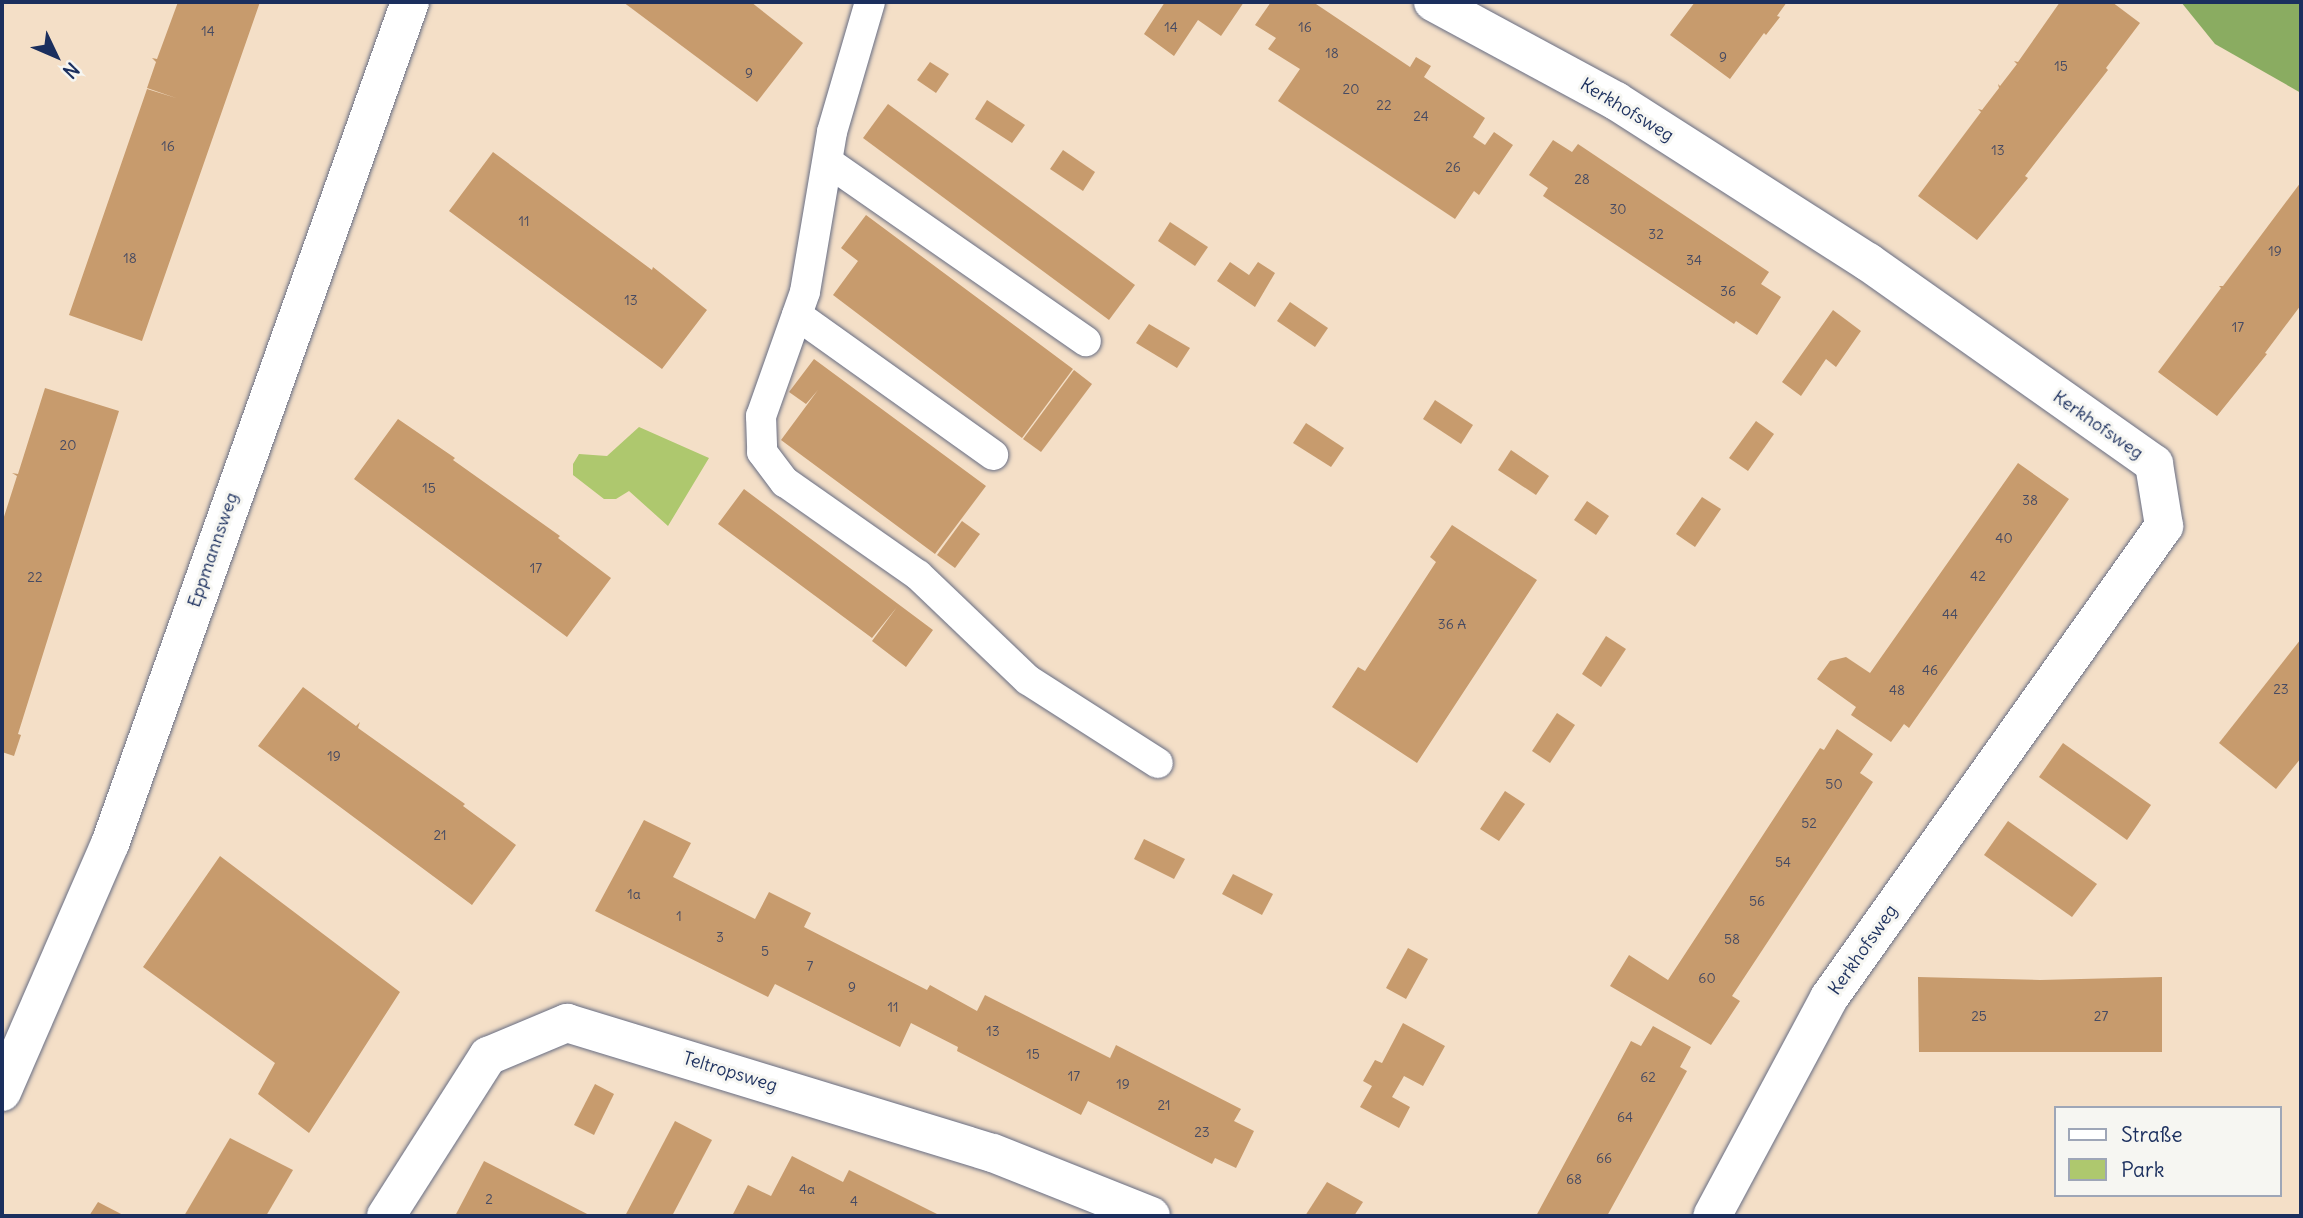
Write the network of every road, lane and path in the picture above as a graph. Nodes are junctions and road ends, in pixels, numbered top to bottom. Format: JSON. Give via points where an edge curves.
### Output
{"nodes":[{"id":1,"x":410,"y":2,"type":"edge"},
{"id":2,"x":870,"y":2,"type":"edge"},
{"id":3,"x":1433,"y":2,"type":"edge"},
{"id":4,"x":828,"y":162,"type":"junction"},
{"id":5,"x":797,"y":315,"type":"junction"},
{"id":6,"x":1086,"y":341,"type":"dead end"},
{"id":7,"x":993,"y":455,"type":"dead end"},
{"id":8,"x":1158,"y":764,"type":"dead end"},
{"id":9,"x":2,"y":1092,"type":"edge"},
{"id":10,"x":386,"y":1216,"type":"edge"},
{"id":11,"x":1151,"y":1216,"type":"edge"},
{"id":12,"x":1712,"y":1216,"type":"edge"}],
"edges":[{"from":1,"to":9,"type":"street","name":"Eppmannsweg","via":[[110,844]]},
{"from":2,"to":4,"type":"lane","via":[[832,132]]},
{"from":3,"to":12,"type":"street","name":"Kerkhofsweg","via":[[1616,101],[1845,248],[2154,464],[2164,526],[1829,998]]},
{"from":4,"to":5,"type":"lane"},
{"from":4,"to":6,"type":"lane"},
{"from":5,"to":7,"type":"lane"},
{"from":5,"to":8,"type":"lane","via":[[761,416],[762,452],[785,482],[918,575],[1027,680]]},
{"from":10,"to":11,"type":"street","name":"Teltropsweg","via":[[488,1056],[567,1023],[993,1153]]}]}
